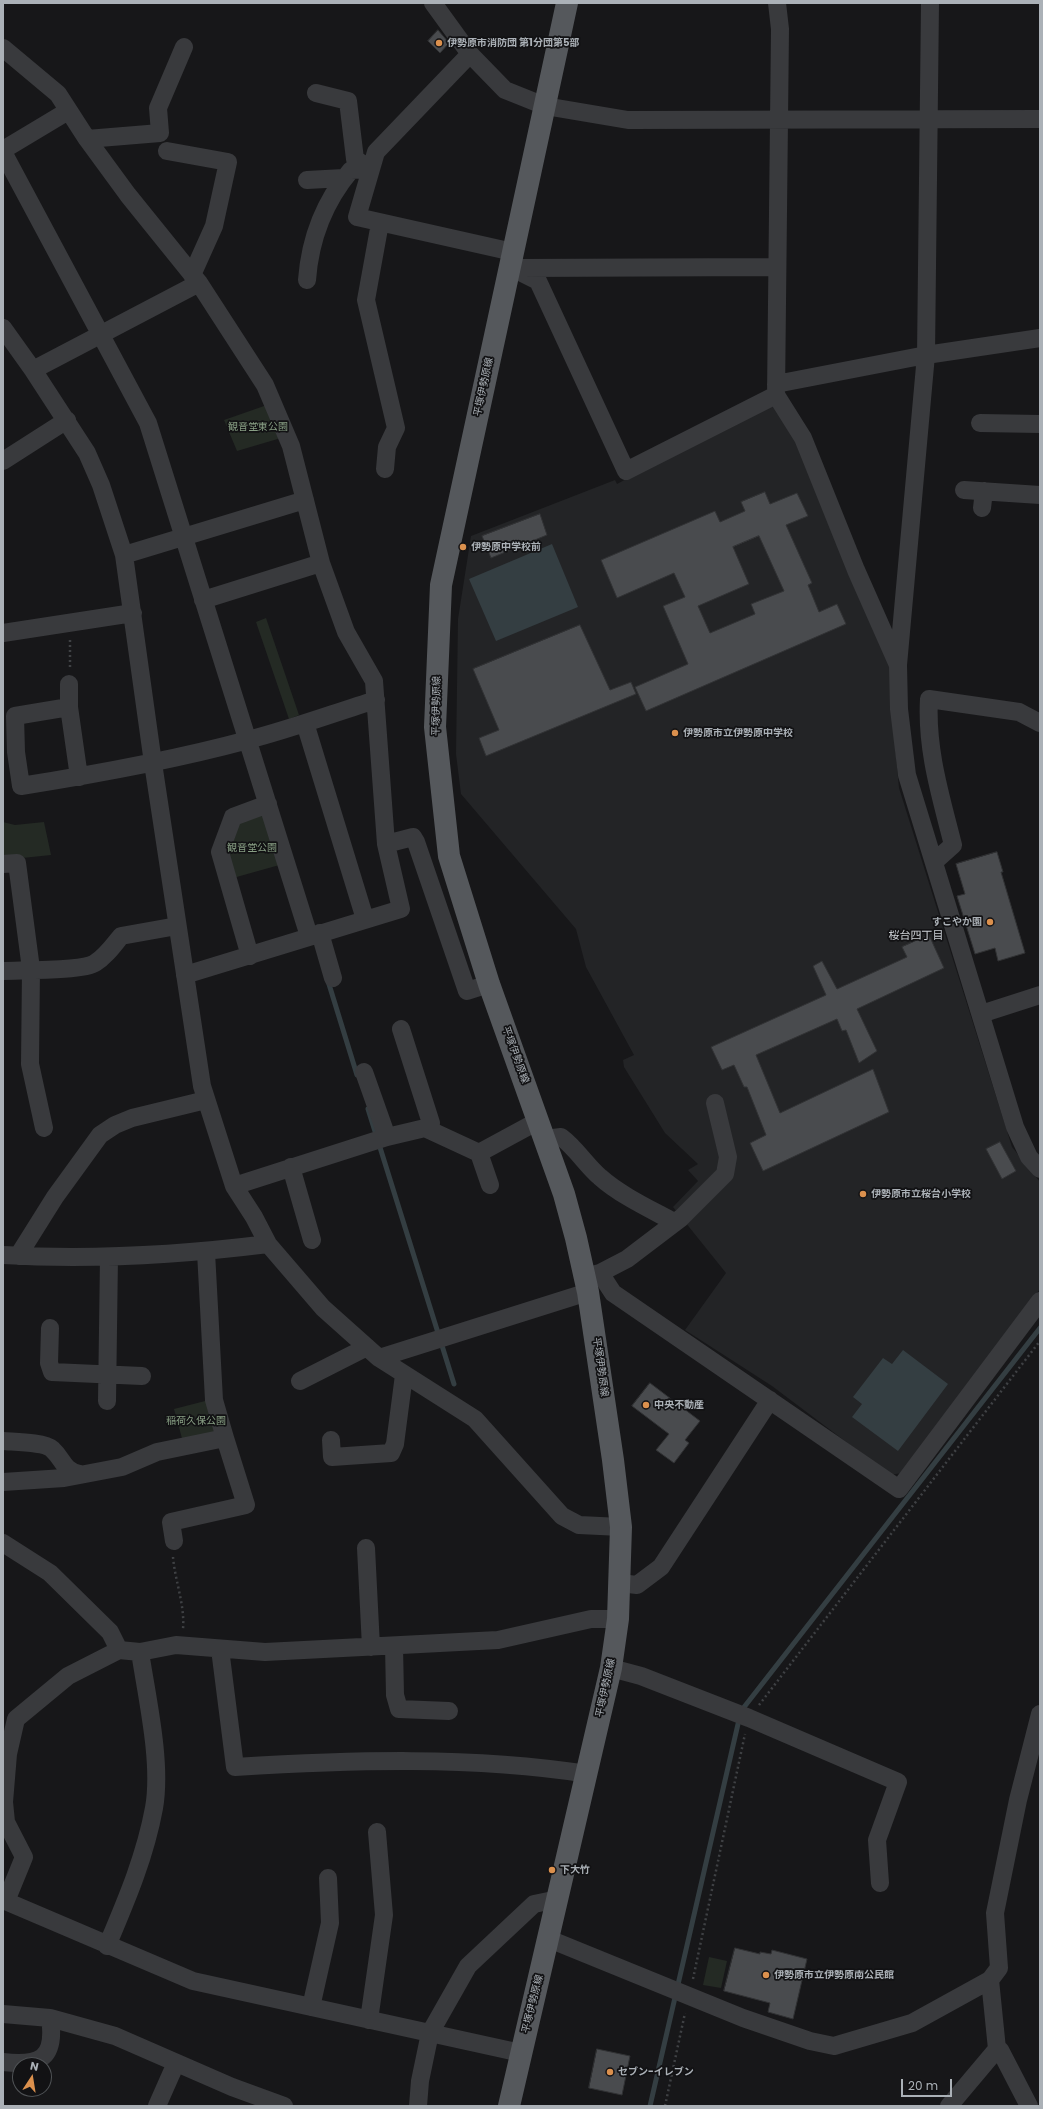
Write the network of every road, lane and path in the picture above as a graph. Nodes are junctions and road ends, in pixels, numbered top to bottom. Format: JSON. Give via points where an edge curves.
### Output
{"nodes":[{"id":1,"x":433,"y":3,"type":"edge"},
{"id":2,"x":567,"y":3,"type":"edge"},
{"id":3,"x":777,"y":3,"type":"edge"},
{"id":4,"x":930,"y":3,"type":"edge"},
{"id":5,"x":184,"y":47,"type":"dead end"},
{"id":6,"x":3,"y":48,"type":"edge"},
{"id":7,"x":470,"y":54,"type":"junction"},
{"id":8,"x":316,"y":93,"type":"dead end"},
{"id":9,"x":545,"y":106,"type":"junction"},
{"id":10,"x":68,"y":111,"type":"junction"},
{"id":11,"x":1040,"y":119,"type":"edge"},
{"id":12,"x":779,"y":120,"type":"junction"},
{"id":13,"x":930,"y":120,"type":"junction"},
{"id":14,"x":87,"y":139,"type":"junction"},
{"id":15,"x":3,"y":151,"type":"edge"},
{"id":16,"x":167,"y":151,"type":"dead end"},
{"id":17,"x":370,"y":169,"type":"junction"},
{"id":18,"x":344,"y":178,"type":"junction"},
{"id":19,"x":307,"y":180,"type":"dead end"},
{"id":20,"x":380,"y":223,"type":"junction"},
{"id":21,"x":511,"y":260,"type":"junction"},
{"id":22,"x":777,"y":268,"type":"junction"},
{"id":23,"x":195,"y":279,"type":"junction"},
{"id":24,"x":307,"y":280,"type":"dead end"},
{"id":25,"x":100,"y":335,"type":"junction"},
{"id":26,"x":6,"y":337,"type":"edge"},
{"id":27,"x":1040,"y":338,"type":"edge"},
{"id":28,"x":926,"y":355,"type":"junction"},
{"id":29,"x":33,"y":370,"type":"junction"},
{"id":30,"x":776,"y":390,"type":"junction"},
{"id":31,"x":67,"y":420,"type":"junction"},
{"id":32,"x":980,"y":423,"type":"dead end"},
{"id":33,"x":1040,"y":424,"type":"edge"},
{"id":34,"x":3,"y":461,"type":"edge"},
{"id":35,"x":385,"y":469,"type":"dead end"},
{"id":36,"x":964,"y":490,"type":"dead end"},
{"id":37,"x":1040,"y":494,"type":"edge"},
{"id":38,"x":305,"y":500,"type":"junction"},
{"id":39,"x":184,"y":538,"type":"junction"},
{"id":40,"x":124,"y":555,"type":"junction"},
{"id":41,"x":322,"y":563,"type":"junction"},
{"id":42,"x":203,"y":600,"type":"junction"},
{"id":43,"x":133,"y":613,"type":"junction"},
{"id":44,"x":71,"y":623,"type":"junction"},
{"id":45,"x":3,"y":633,"type":"edge"},
{"id":46,"x":898,"y":665,"type":"junction"},
{"id":47,"x":69,"y":684,"type":"joint"},
{"id":48,"x":376,"y":700,"type":"junction"},
{"id":49,"x":70,"y":707,"type":"junction"},
{"id":50,"x":305,"y":722,"type":"junction"},
{"id":51,"x":1040,"y":723,"type":"edge"},
{"id":52,"x":248,"y":740,"type":"junction"},
{"id":53,"x":10,"y":753,"type":"edge"},
{"id":54,"x":153,"y":763,"type":"junction"},
{"id":55,"x":79,"y":777,"type":"junction"},
{"id":56,"x":268,"y":804,"type":"junction"},
{"id":57,"x":386,"y":844,"type":"junction"},
{"id":58,"x":934,"y":862,"type":"junction"},
{"id":59,"x":3,"y":864,"type":"edge"},
{"id":60,"x":365,"y":919,"type":"junction"},
{"id":61,"x":177,"y":926,"type":"junction"},
{"id":62,"x":314,"y":934,"type":"junction"},
{"id":63,"x":250,"y":956,"type":"junction"},
{"id":64,"x":31,"y":969,"type":"junction"},
{"id":65,"x":3,"y":971,"type":"edge"},
{"id":66,"x":185,"y":975,"type":"junction"},
{"id":67,"x":333,"y":978,"type":"dead end"},
{"id":68,"x":489,"y":984,"type":"junction"},
{"id":69,"x":1040,"y":995,"type":"edge"},
{"id":70,"x":981,"y":1014,"type":"junction"},
{"id":71,"x":401,"y":1029,"type":"dead end"},
{"id":72,"x":364,"y":1072,"type":"dead end"},
{"id":73,"x":206,"y":1100,"type":"junction"},
{"id":74,"x":715,"y":1103,"type":"dead end"},
{"id":75,"x":44,"y":1128,"type":"dead end"},
{"id":76,"x":430,"y":1130,"type":"junction"},
{"id":77,"x":542,"y":1130,"type":"junction"},
{"id":78,"x":387,"y":1137,"type":"junction"},
{"id":79,"x":479,"y":1153,"type":"junction"},
{"id":80,"x":291,"y":1168,"type":"junction"},
{"id":81,"x":1040,"y":1169,"type":"edge"},
{"id":82,"x":490,"y":1185,"type":"dead end"},
{"id":83,"x":234,"y":1186,"type":"junction"},
{"id":84,"x":678,"y":1220,"type":"junction"},
{"id":85,"x":312,"y":1240,"type":"dead end"},
{"id":86,"x":268,"y":1244,"type":"junction"},
{"id":87,"x":206,"y":1252,"type":"junction"},
{"id":88,"x":11,"y":1256,"type":"edge"},
{"id":89,"x":109,"y":1257,"type":"junction"},
{"id":90,"x":591,"y":1281,"type":"junction"},
{"id":91,"x":1040,"y":1301,"type":"edge"},
{"id":92,"x":50,"y":1328,"type":"dead end"},
{"id":93,"x":1040,"y":1341,"type":"edge"},
{"id":94,"x":373,"y":1352,"type":"junction"},
{"id":95,"x":108,"y":1374,"type":"junction"},
{"id":96,"x":404,"y":1375,"type":"junction"},
{"id":97,"x":142,"y":1376,"type":"dead end"},
{"id":98,"x":300,"y":1381,"type":"dead end"},
{"id":99,"x":770,"y":1400,"type":"junction"},
{"id":100,"x":107,"y":1402,"type":"dead end"},
{"id":101,"x":225,"y":1438,"type":"junction"},
{"id":102,"x":3,"y":1441,"type":"edge"},
{"id":103,"x":332,"y":1453,"type":"dead end"},
{"id":104,"x":79,"y":1474,"type":"junction"},
{"id":105,"x":3,"y":1482,"type":"edge"},
{"id":106,"x":621,"y":1527,"type":"junction"},
{"id":107,"x":174,"y":1541,"type":"joint"},
{"id":108,"x":3,"y":1543,"type":"edge"},
{"id":109,"x":366,"y":1548,"type":"dead end"},
{"id":110,"x":620,"y":1583,"type":"junction"},
{"id":111,"x":618,"y":1620,"type":"junction"},
{"id":112,"x":182,"y":1645,"type":"junction"},
{"id":113,"x":394,"y":1646,"type":"junction"},
{"id":114,"x":371,"y":1647,"type":"junction"},
{"id":115,"x":220,"y":1649,"type":"junction"},
{"id":116,"x":119,"y":1650,"type":"junction"},
{"id":117,"x":140,"y":1652,"type":"junction"},
{"id":118,"x":611,"y":1668,"type":"junction"},
{"id":119,"x":449,"y":1711,"type":"dead end"},
{"id":120,"x":1040,"y":1714,"type":"edge"},
{"id":121,"x":748,"y":1718,"type":"junction"},
{"id":122,"x":6,"y":1754,"type":"edge"},
{"id":123,"x":588,"y":1774,"type":"junction"},
{"id":124,"x":377,"y":1832,"type":"dead end"},
{"id":125,"x":328,"y":1878,"type":"dead end"},
{"id":126,"x":880,"y":1883,"type":"dead end"},
{"id":127,"x":558,"y":1899,"type":"junction"},
{"id":128,"x":4,"y":1900,"type":"edge"},
{"id":129,"x":549,"y":1939,"type":"junction"},
{"id":130,"x":107,"y":1946,"type":"junction"},
{"id":131,"x":990,"y":1980,"type":"junction"},
{"id":132,"x":689,"y":1995,"type":"junction"},
{"id":133,"x":311,"y":2007,"type":"junction"},
{"id":134,"x":3,"y":2014,"type":"edge"},
{"id":135,"x":50,"y":2018,"type":"junction"},
{"id":136,"x":369,"y":2020,"type":"junction"},
{"id":137,"x":430,"y":2034,"type":"junction"},
{"id":138,"x":998,"y":2049,"type":"junction"},
{"id":139,"x":521,"y":2052,"type":"junction"},
{"id":140,"x":3,"y":2062,"type":"edge"},
{"id":141,"x":176,"y":2063,"type":"junction"},
{"id":142,"x":157,"y":2106,"type":"edge"},
{"id":143,"x":284,"y":2106,"type":"edge"},
{"id":144,"x":418,"y":2106,"type":"edge"},
{"id":145,"x":509,"y":2106,"type":"edge"},
{"id":146,"x":664,"y":2106,"type":"edge"},
{"id":147,"x":948,"y":2106,"type":"edge"},
{"id":148,"x":1029,"y":2106,"type":"edge"}],
"edges":[{"from":1,"to":7,"type":"street"},
{"from":2,"to":9,"type":"main road","name":"平塚伊勢原線"},
{"from":3,"to":12,"type":"street","via":[[780,29]]},
{"from":4,"to":13,"type":"street"},
{"from":5,"to":14,"type":"street","via":[[158,108],[160,133]]},
{"from":6,"to":10,"type":"street","via":[[58,94]]},
{"from":7,"to":9,"type":"street","via":[[505,90]]},
{"from":7,"to":17,"type":"street","via":[[376,152]]},
{"from":8,"to":17,"type":"street","via":[[348,101],[355,159]]},
{"from":9,"to":12,"type":"street","via":[[628,120]]},
{"from":9,"to":21,"type":"main road","name":"平塚伊勢原線"},
{"from":10,"to":14,"type":"street"},
{"from":10,"to":15,"type":"street"},
{"from":11,"to":13,"type":"street"},
{"from":12,"to":13,"type":"street"},
{"from":12,"to":22,"type":"street"},
{"from":13,"to":28,"type":"street"},
{"from":14,"to":23,"type":"street"},
{"from":15,"to":25,"type":"street"},
{"from":16,"to":23,"type":"street","via":[[228,162],[214,226]]},
{"from":17,"to":18,"type":"street","via":[[351,170]]},
{"from":17,"to":20,"type":"street","via":[[357,217]]},
{"from":18,"to":19,"type":"street"},
{"from":18,"to":24,"type":"street","via":[[322,218],[309,256]]},
{"from":20,"to":21,"type":"street"},
{"from":20,"to":35,"type":"street","via":[[366,300],[396,428],[387,447]]},
{"from":21,"to":22,"type":"street","via":[[545,269]]},
{"from":21,"to":30,"type":"street","via":[[538,281],[626,471]]},
{"from":21,"to":68,"type":"main road","name":"平塚伊勢原線","via":[[441,585],[435,727],[449,856]]},
{"from":22,"to":30,"type":"street"},
{"from":23,"to":25,"type":"street"},
{"from":23,"to":38,"type":"street","via":[[265,385],[291,446]]},
{"from":25,"to":29,"type":"street"},
{"from":25,"to":39,"type":"street","via":[[148,423]]},
{"from":26,"to":29,"type":"street"},
{"from":27,"to":28,"type":"street"},
{"from":28,"to":30,"type":"street"},
{"from":28,"to":46,"type":"street"},
{"from":29,"to":31,"type":"street"},
{"from":30,"to":46,"type":"street","via":[[803,438],[856,570]]},
{"from":31,"to":34,"type":"street"},
{"from":31,"to":40,"type":"street","via":[[87,453],[101,485]]},
{"from":32,"to":33,"type":"street"},
{"from":36,"to":37,"type":"street","via":[[983,500]]},
{"from":38,"to":39,"type":"street"},
{"from":38,"to":41,"type":"street"},
{"from":39,"to":40,"type":"street"},
{"from":39,"to":42,"type":"street"},
{"from":40,"to":43,"type":"street"},
{"from":41,"to":42,"type":"street"},
{"from":41,"to":48,"type":"street","via":[[346,632],[374,681]]},
{"from":42,"to":52,"type":"street"},
{"from":43,"to":44,"type":"street"},
{"from":43,"to":54,"type":"street"},
{"from":44,"to":45,"type":"street"},
{"from":44,"to":47,"type":"path"},
{"from":46,"to":58,"type":"street","via":[[899,709],[907,775]]},
{"from":47,"to":49,"type":"street"},
{"from":48,"to":50,"type":"street"},
{"from":48,"to":57,"type":"street"},
{"from":49,"to":53,"type":"street","via":[[15,716]]},
{"from":49,"to":55,"type":"street"},
{"from":50,"to":52,"type":"street"},
{"from":50,"to":60,"type":"street"},
{"from":51,"to":58,"type":"street","via":[[1019,712],[929,700],[927,725],[932,764],[953,846]]},
{"from":52,"to":54,"type":"street"},
{"from":52,"to":56,"type":"street"},
{"from":53,"to":55,"type":"street","via":[[22,786]]},
{"from":54,"to":55,"type":"street"},
{"from":54,"to":61,"type":"street"},
{"from":56,"to":62,"type":"street"},
{"from":56,"to":63,"type":"street","via":[[232,817],[220,852]]},
{"from":57,"to":60,"type":"street","via":[[401,909]]},
{"from":57,"to":68,"type":"street","via":[[413,837],[467,991]]},
{"from":58,"to":70,"type":"street"},
{"from":59,"to":64,"type":"street","via":[[17,863]]},
{"from":60,"to":62,"type":"street"},
{"from":61,"to":64,"type":"street","via":[[121,936],[94,964],[81,968]]},
{"from":61,"to":66,"type":"street"},
{"from":62,"to":63,"type":"street"},
{"from":62,"to":67,"type":"street"},
{"from":63,"to":66,"type":"street"},
{"from":64,"to":65,"type":"street"},
{"from":64,"to":75,"type":"street","via":[[30,1064]]},
{"from":66,"to":73,"type":"street"},
{"from":68,"to":77,"type":"main road","name":"平塚伊勢原線"},
{"from":69,"to":70,"type":"street"},
{"from":70,"to":81,"type":"street","via":[[1015,1127],[1029,1157]]},
{"from":71,"to":76,"type":"street","via":[[431,1123]]},
{"from":72,"to":78,"type":"street"},
{"from":73,"to":83,"type":"street"},
{"from":73,"to":88,"type":"street","via":[[132,1118],[100,1135]]},
{"from":74,"to":84,"type":"street","via":[[728,1157],[725,1174]]},
{"from":76,"to":78,"type":"street","via":[[425,1128]]},
{"from":76,"to":79,"type":"street"},
{"from":77,"to":79,"type":"street"},
{"from":77,"to":84,"type":"street","via":[[568,1143],[601,1178],[641,1204]]},
{"from":77,"to":90,"type":"main road","name":"平塚伊勢原線"},
{"from":78,"to":80,"type":"street"},
{"from":79,"to":82,"type":"street"},
{"from":80,"to":83,"type":"street"},
{"from":80,"to":85,"type":"street"},
{"from":83,"to":86,"type":"street"},
{"from":84,"to":90,"type":"street","via":[[627,1259]]},
{"from":86,"to":87,"type":"street"},
{"from":86,"to":94,"type":"street","via":[[323,1308]]},
{"from":87,"to":89,"type":"street"},
{"from":87,"to":101,"type":"street","via":[[214,1400]]},
{"from":88,"to":89,"type":"street"},
{"from":89,"to":95,"type":"street"},
{"from":90,"to":94,"type":"street"},
{"from":90,"to":99,"type":"street","via":[[613,1293]]},
{"from":90,"to":106,"type":"main road","name":"平塚伊勢原線"},
{"from":91,"to":99,"type":"street","via":[[899,1489]]},
{"from":92,"to":95,"type":"street","via":[[49,1363],[52,1372]]},
{"from":93,"to":121,"type":"path"},
{"from":94,"to":96,"type":"street"},
{"from":94,"to":98,"type":"street"},
{"from":95,"to":97,"type":"street"},
{"from":95,"to":100,"type":"street"},
{"from":96,"to":103,"type":"street","via":[[395,1444],[391,1453]]},
{"from":96,"to":106,"type":"street","via":[[475,1420],[562,1516],[579,1525]]},
{"from":99,"to":110,"type":"street","via":[[661,1567],[637,1585]]},
{"from":101,"to":104,"type":"street","via":[[132,1455],[122,1467]]},
{"from":101,"to":107,"type":"street","via":[[246,1505],[168,1515]]},
{"from":102,"to":104,"type":"street","via":[[44,1445],[52,1449],[68,1471]]},
{"from":104,"to":105,"type":"street","via":[[64,1478]]},
{"from":106,"to":110,"type":"main road","name":"平塚伊勢原線"},
{"from":107,"to":112,"type":"path","via":[[174,1578],[184,1615]]},
{"from":108,"to":116,"type":"street","via":[[50,1573],[110,1632]]},
{"from":109,"to":114,"type":"street"},
{"from":110,"to":111,"type":"main road","name":"平塚伊勢原線"},
{"from":111,"to":113,"type":"street","via":[[591,1619],[498,1640]]},
{"from":111,"to":118,"type":"main road","name":"平塚伊勢原線"},
{"from":112,"to":115,"type":"street"},
{"from":112,"to":117,"type":"street"},
{"from":113,"to":114,"type":"street"},
{"from":113,"to":119,"type":"street","via":[[395,1694],[399,1709]]},
{"from":114,"to":115,"type":"street","via":[[265,1652]]},
{"from":115,"to":123,"type":"street","via":[[235,1767],[369,1761],[461,1761],[540,1767]]},
{"from":116,"to":117,"type":"street"},
{"from":116,"to":122,"type":"street","via":[[68,1676],[16,1719]]},
{"from":117,"to":130,"type":"street","via":[[156,1758],[154,1807],[138,1872]]},
{"from":118,"to":121,"type":"street","via":[[641,1676]]},
{"from":118,"to":123,"type":"main road","name":"平塚伊勢原線"},
{"from":120,"to":131,"type":"street","via":[[1018,1800],[995,1913],[999,1968]]},
{"from":121,"to":126,"type":"street","via":[[898,1782],[876,1840]]},
{"from":121,"to":132,"type":"path"},
{"from":122,"to":128,"type":"street","via":[[6,1822],[24,1857]]},
{"from":123,"to":127,"type":"main road","name":"平塚伊勢原線"},
{"from":124,"to":136,"type":"street","via":[[384,1915]]},
{"from":125,"to":133,"type":"street","via":[[325,1915],[330,1923]]},
{"from":127,"to":129,"type":"main road","name":"平塚伊勢原線"},
{"from":127,"to":137,"type":"street","via":[[534,1904],[468,1966]]},
{"from":128,"to":130,"type":"street"},
{"from":129,"to":132,"type":"street"},
{"from":129,"to":139,"type":"main road","name":"平塚伊勢原線"},
{"from":130,"to":133,"type":"street","via":[[193,1981]]},
{"from":131,"to":132,"type":"street","via":[[912,2023],[834,2046],[810,2041],[743,2018]]},
{"from":131,"to":138,"type":"street"},
{"from":132,"to":146,"type":"path"},
{"from":133,"to":136,"type":"street"},
{"from":134,"to":135,"type":"street"},
{"from":135,"to":140,"type":"street","via":[[52,2032],[48,2050],[39,2061],[22,2064]]},
{"from":135,"to":141,"type":"street","via":[[116,2036]]},
{"from":136,"to":137,"type":"street"},
{"from":137,"to":139,"type":"street"},
{"from":137,"to":144,"type":"street","via":[[420,2081]]},
{"from":138,"to":147,"type":"street"},
{"from":138,"to":148,"type":"street"},
{"from":139,"to":145,"type":"main road","name":"平塚伊勢原線"},
{"from":141,"to":142,"type":"street"},
{"from":141,"to":143,"type":"street"}]}
